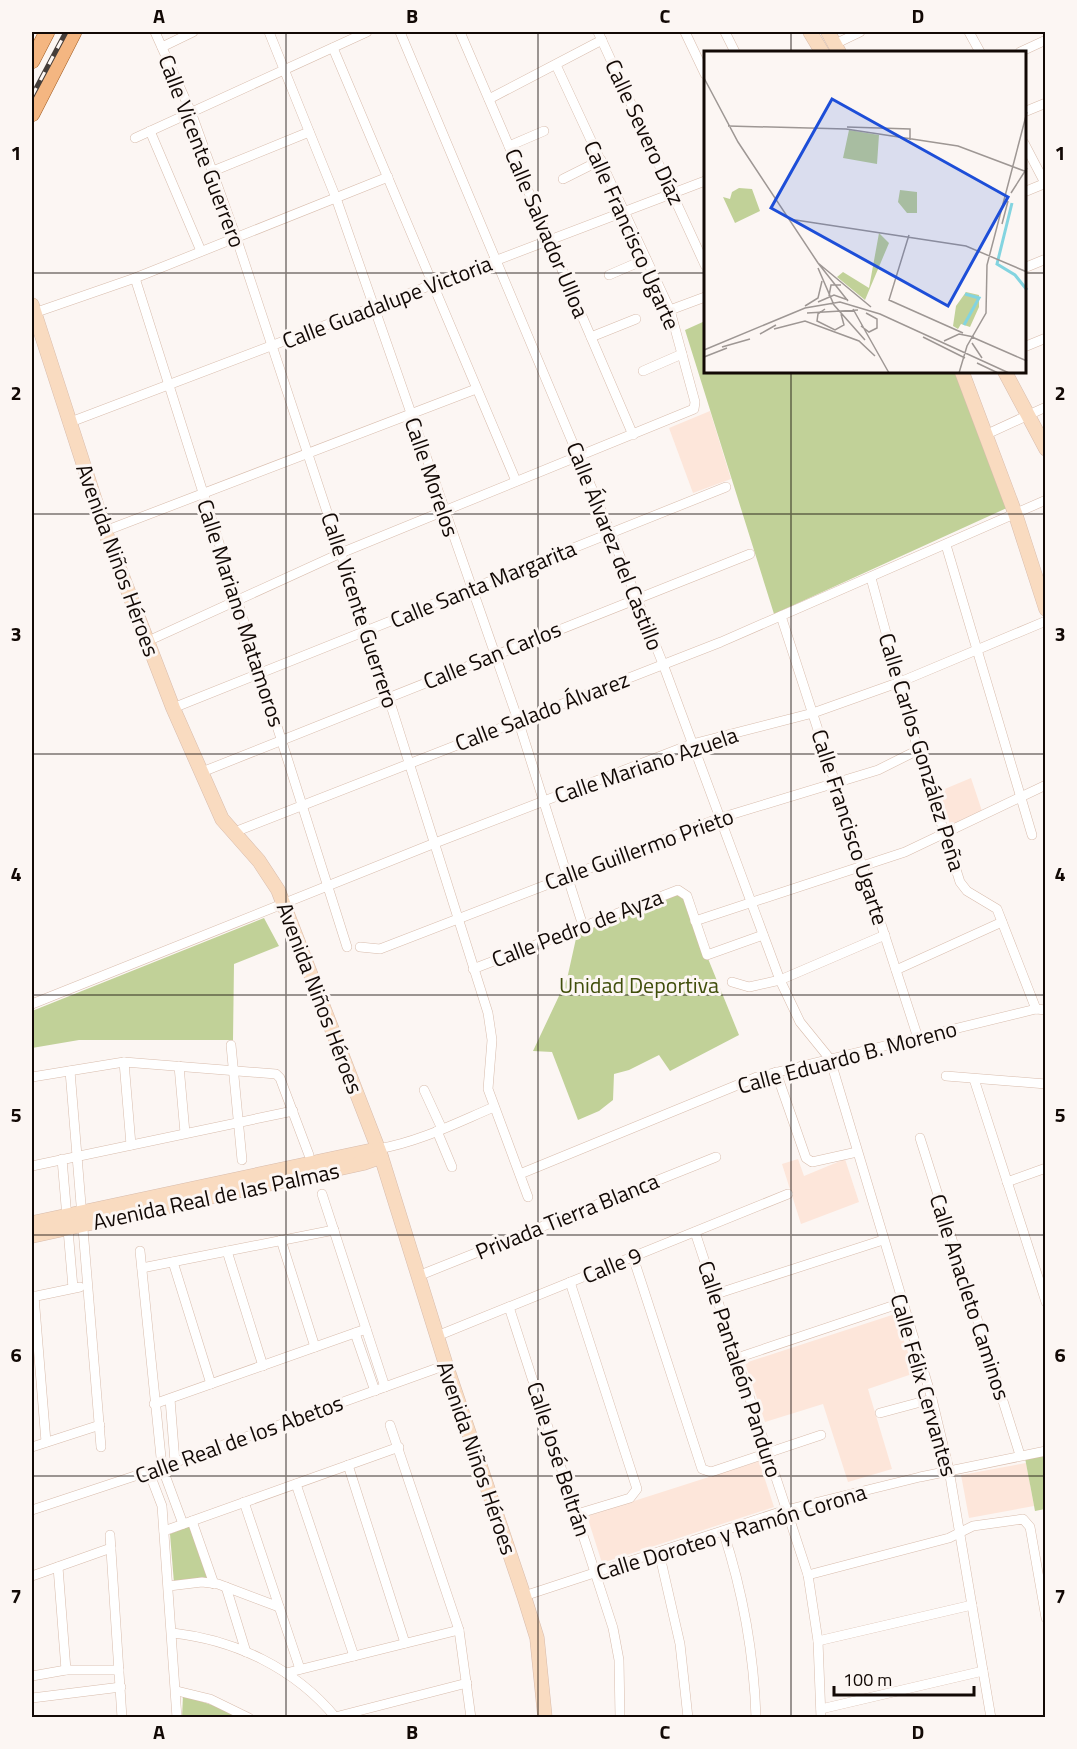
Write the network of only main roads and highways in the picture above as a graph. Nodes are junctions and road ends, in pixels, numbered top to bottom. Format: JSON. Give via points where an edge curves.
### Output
{"nodes":[{"id":1,"x":47,"y":32,"type":"edge"},
{"id":2,"x":74,"y":32,"type":"edge"},
{"id":3,"x":32,"y":59,"type":"edge"},
{"id":4,"x":32,"y":114,"type":"edge"}],
"edges":[{"from":1,"to":3,"type":"main road"},
{"from":2,"to":4,"type":"main road"}]}
